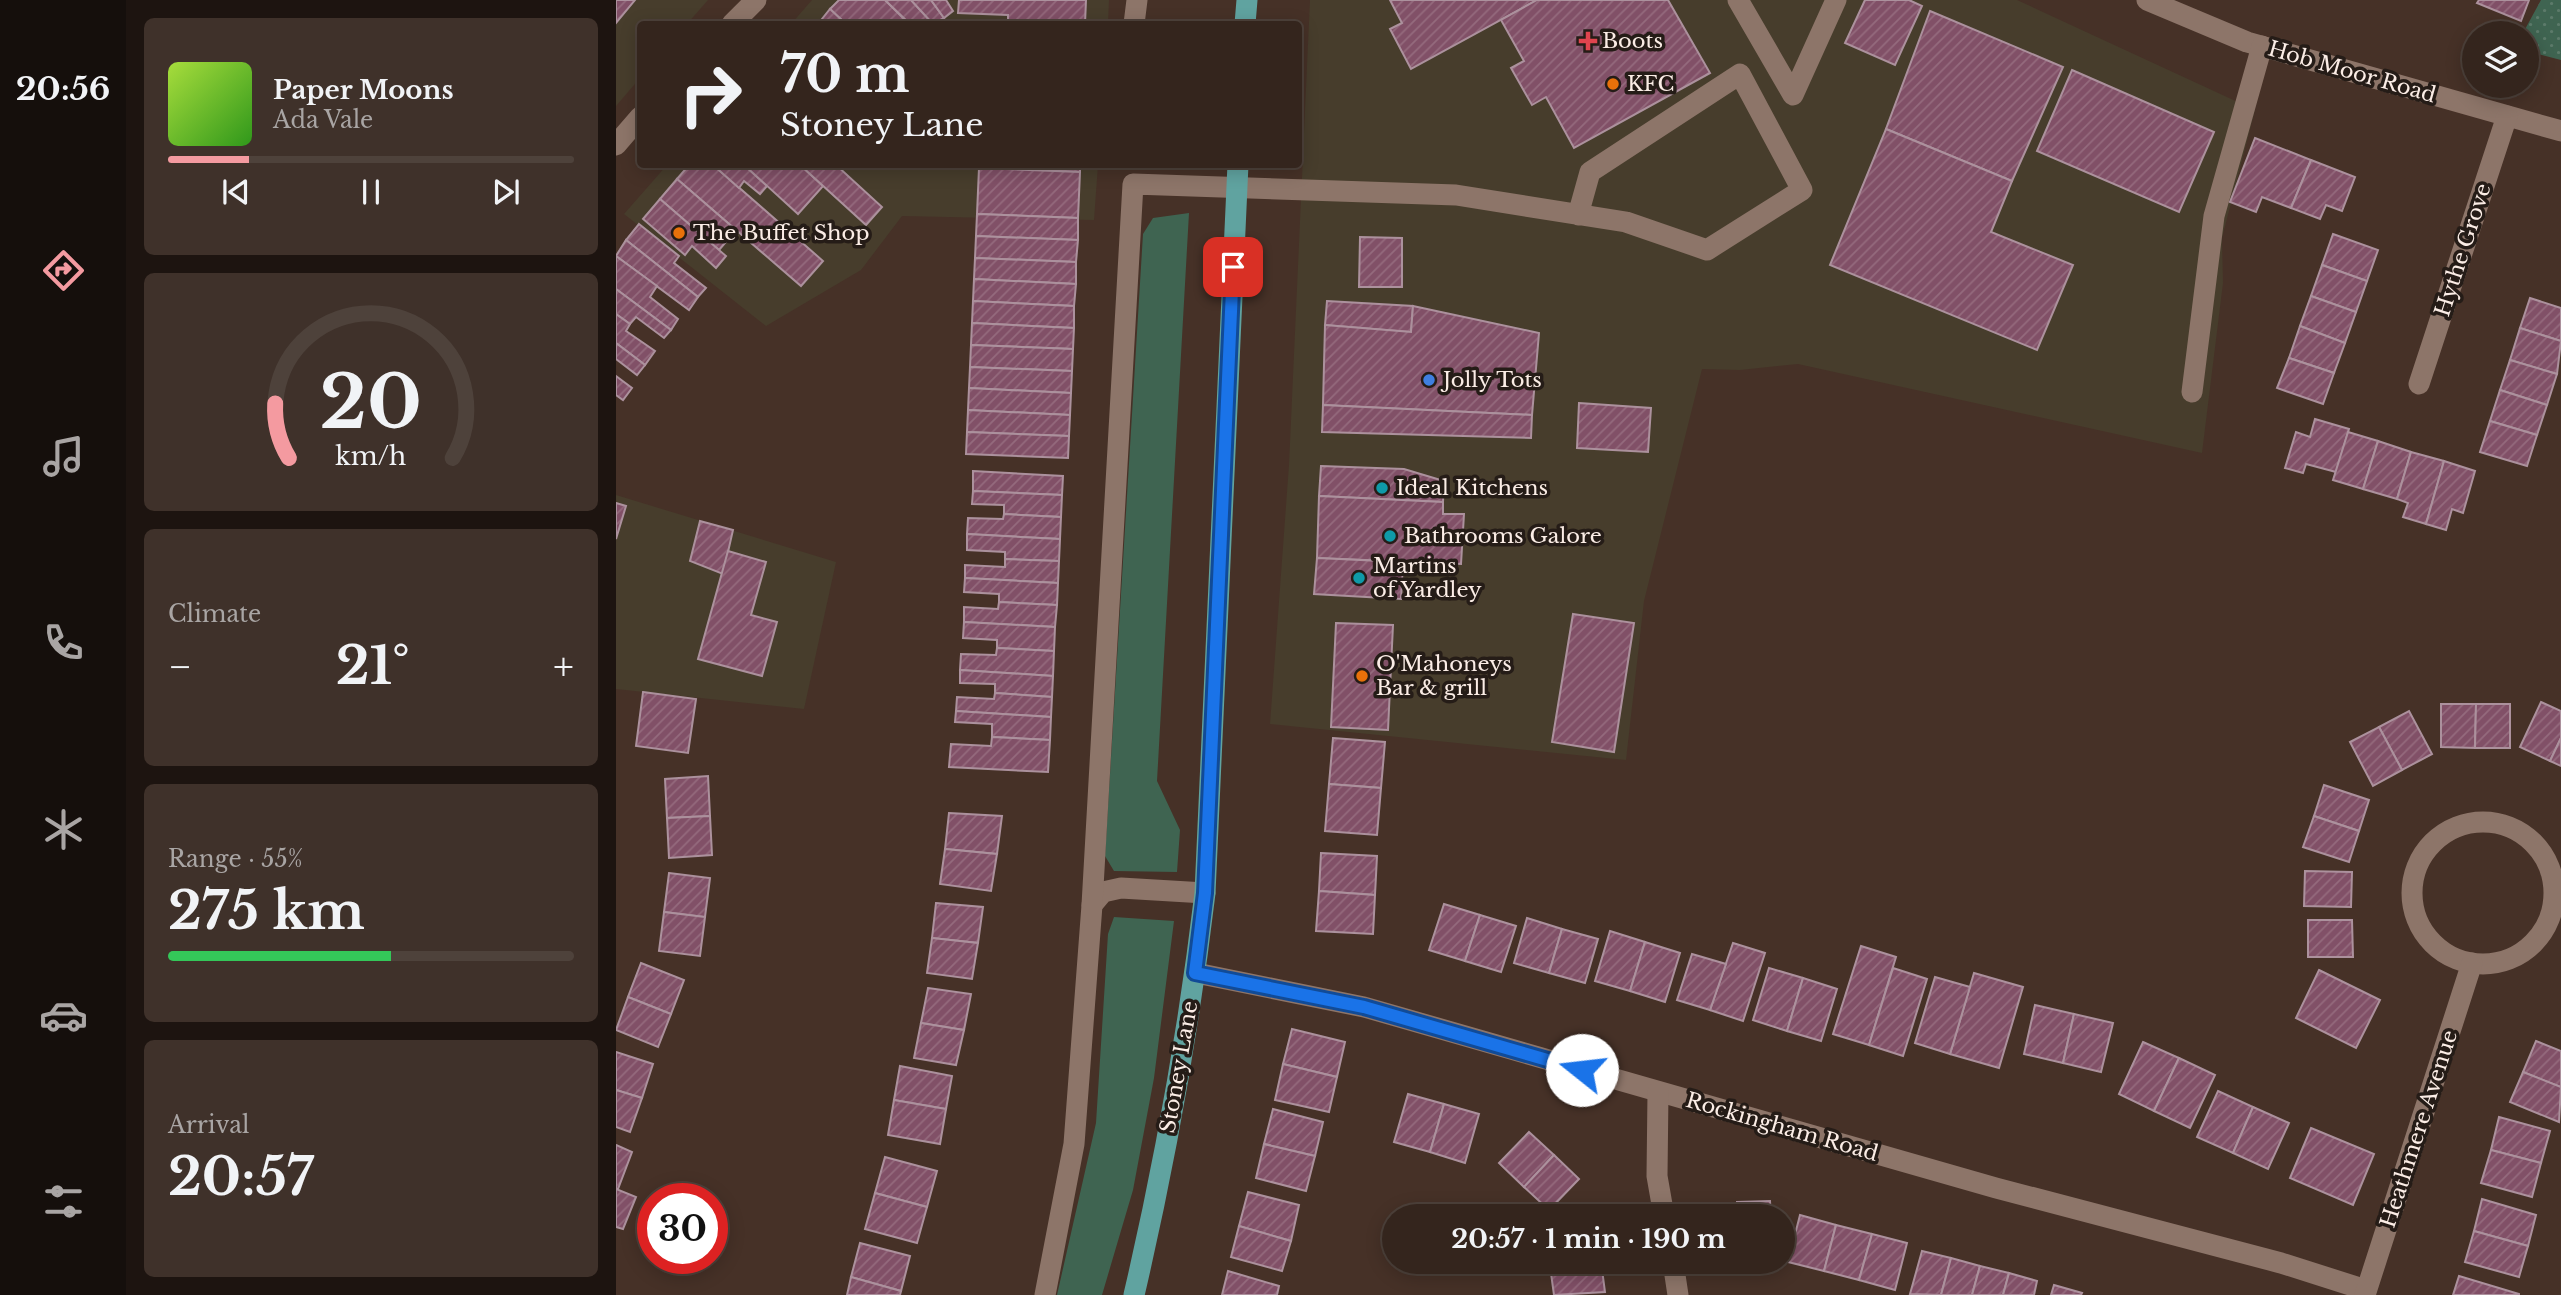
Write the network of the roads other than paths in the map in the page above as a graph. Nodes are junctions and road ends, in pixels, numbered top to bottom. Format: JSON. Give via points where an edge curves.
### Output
{"nodes":[{"id":1,"x":756,"y":0,"type":"edge"},
{"id":2,"x":1136,"y":0,"type":"edge"},
{"id":3,"x":1247,"y":0,"type":"edge"},
{"id":4,"x":1738,"y":0,"type":"edge"},
{"id":5,"x":1836,"y":0,"type":"edge"},
{"id":6,"x":2147,"y":0,"type":"edge"},
{"id":7,"x":735,"y":21,"type":"edge"},
{"id":8,"x":1135,"y":21,"type":"edge"},
{"id":9,"x":1245,"y":21,"type":"edge"},
{"id":10,"x":2262,"y":46,"type":"junction"},
{"id":11,"x":2507,"y":116,"type":"junction"},
{"id":12,"x":637,"y":120,"type":"edge"},
{"id":13,"x":2561,"y":131,"type":"edge"},
{"id":14,"x":616,"y":145,"type":"edge"},
{"id":15,"x":1238,"y":168,"type":"edge"},
{"id":16,"x":1133,"y":174,"type":"edge"},
{"id":17,"x":1237,"y":190,"type":"junction"},
{"id":18,"x":1578,"y":215,"type":"junction"},
{"id":19,"x":2419,"y":384,"type":"dead end"},
{"id":20,"x":2192,"y":392,"type":"dead end"},
{"id":21,"x":1205,"y":893,"type":"junction"},
{"id":22,"x":1092,"y":905,"type":"junction"},
{"id":23,"x":2472,"y":963,"type":"junction"},
{"id":24,"x":1195,"y":973,"type":"junction"},
{"id":25,"x":1658,"y":1092,"type":"junction"},
{"id":26,"x":1662,"y":1204,"type":"edge"},
{"id":27,"x":1674,"y":1274,"type":"edge"},
{"id":28,"x":2365,"y":1293,"type":"edge"},
{"id":29,"x":1045,"y":1295,"type":"edge"},
{"id":30,"x":1134,"y":1295,"type":"edge"},
{"id":31,"x":1678,"y":1295,"type":"edge"}],
"edges":[{"from":1,"to":7,"type":"street"},
{"from":2,"to":8,"type":"street"},
{"from":3,"to":9,"type":"main road"},
{"from":4,"to":5,"type":"street","via":[[1793,95]]},
{"from":6,"to":10,"type":"street","name":"Hob Moor Road"},
{"from":10,"to":11,"type":"street","name":"Hob Moor Road"},
{"from":10,"to":20,"type":"street","via":[[2214,216]]},
{"from":11,"to":13,"type":"street","name":"Hob Moor Road"},
{"from":11,"to":19,"type":"street","name":"Hythe Grove"},
{"from":12,"to":14,"type":"street"},
{"from":15,"to":17,"type":"main road","name":"Stoney Lane"},
{"from":16,"to":17,"type":"street"},
{"from":16,"to":22,"type":"street"},
{"from":17,"to":18,"type":"street","via":[[1456,195]]},
{"from":17,"to":21,"type":"main road","name":"Stoney Lane"},
{"from":18,"to":18,"type":"street","via":[[1626,222],[1707,250],[1802,190],[1740,74],[1590,172]]},
{"from":21,"to":22,"type":"street","via":[[1121,888],[1103,892]]},
{"from":21,"to":24,"type":"main road","name":"Stoney Lane"},
{"from":22,"to":29,"type":"street","via":[[1074,1144]]},
{"from":23,"to":23,"type":"street","via":[[2453,958],[2436,946],[2419,921],[2412,891],[2415,872],[2437,838],[2454,827],[2494,822],[2531,839],[2544,855],[2553,873],[2552,914],[2543,932],[2521,953],[2493,964]]},
{"from":23,"to":28,"type":"street","name":"Heathmere Avenue"},
{"from":24,"to":25,"type":"street","name":"Rockingham Road","via":[[1364,1007]]},
{"from":24,"to":30,"type":"main road","name":"Stoney Lane","via":[[1158,1191]]},
{"from":25,"to":26,"type":"street","via":[[1657,1177]]},
{"from":25,"to":28,"type":"street","name":"Rockingham Road","via":[[2281,1264]]},
{"from":27,"to":31,"type":"street"}]}
